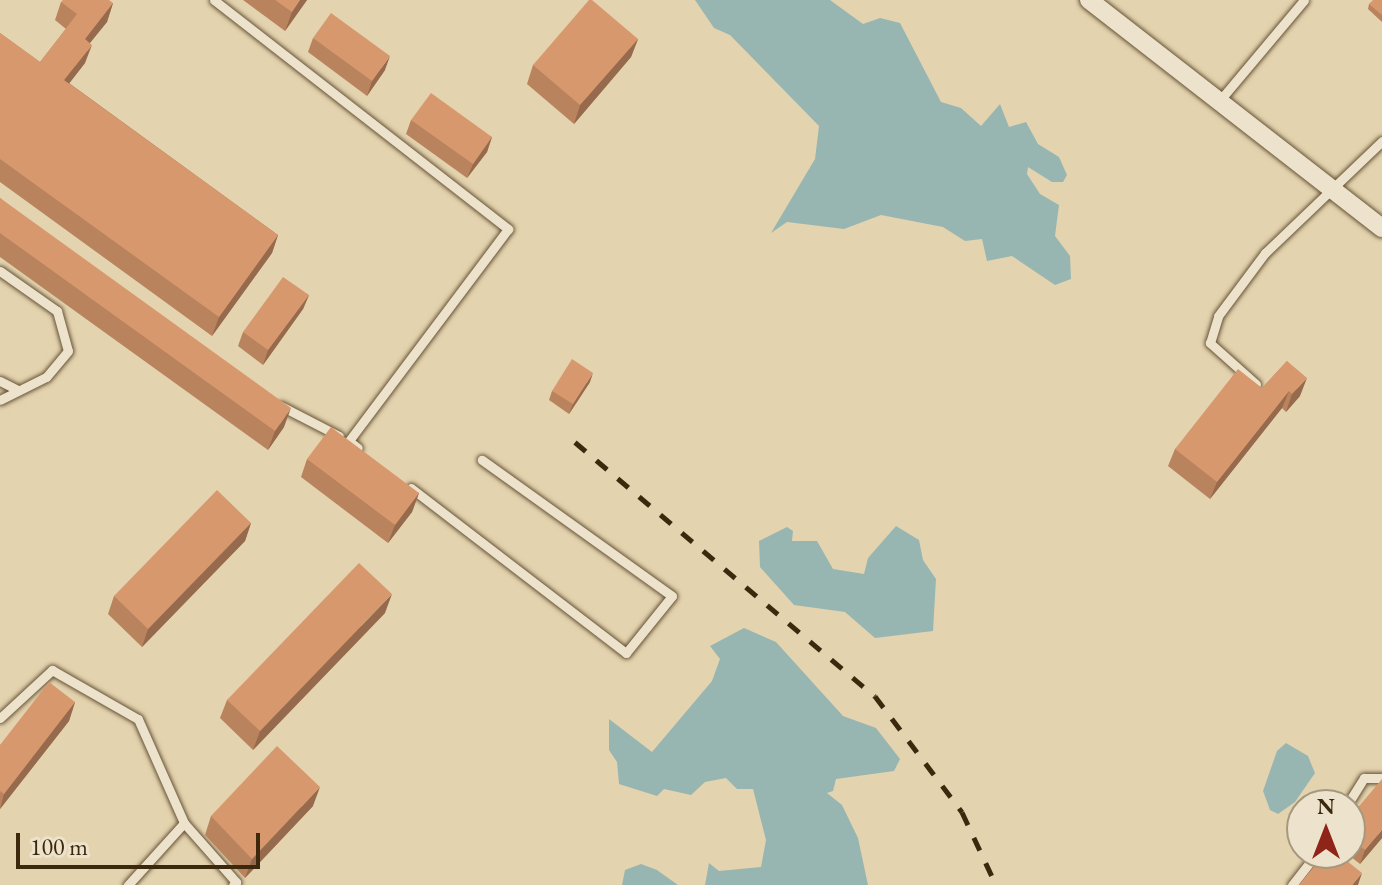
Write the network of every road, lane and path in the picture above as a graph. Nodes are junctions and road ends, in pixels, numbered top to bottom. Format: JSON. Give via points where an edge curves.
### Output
{"nodes":[{"id":1,"x":214,"y":0,"type":"edge"},
{"id":2,"x":1089,"y":0,"type":"edge"},
{"id":3,"x":1304,"y":0,"type":"edge"},
{"id":4,"x":1221,"y":99,"type":"junction"},
{"id":5,"x":1382,"y":141,"type":"edge"},
{"id":6,"x":1335,"y":191,"type":"junction"},
{"id":7,"x":1382,"y":228,"type":"edge"},
{"id":8,"x":0,"y":271,"type":"edge"},
{"id":9,"x":0,"y":381,"type":"edge"},
{"id":10,"x":1259,"y":386,"type":"edge"},
{"id":11,"x":18,"y":390,"type":"junction"},
{"id":12,"x":265,"y":395,"type":"edge"},
{"id":13,"x":0,"y":400,"type":"edge"},
{"id":14,"x":349,"y":441,"type":"junction"},
{"id":15,"x":374,"y":460,"type":"edge"},
{"id":16,"x":482,"y":460,"type":"dead end"},
{"id":17,"x":400,"y":480,"type":"edge"},
{"id":18,"x":0,"y":718,"type":"edge"},
{"id":19,"x":1382,"y":778,"type":"edge"},
{"id":20,"x":1357,"y":789,"type":"edge"},
{"id":21,"x":184,"y":823,"type":"junction"},
{"id":22,"x":1304,"y":869,"type":"edge"},
{"id":23,"x":128,"y":885,"type":"edge"},
{"id":24,"x":233,"y":885,"type":"edge"},
{"id":25,"x":1292,"y":885,"type":"edge"}],
"edges":[{"from":1,"to":14,"type":"lane","via":[[508,229]]},
{"from":2,"to":4,"type":"street"},
{"from":3,"to":4,"type":"lane"},
{"from":4,"to":6,"type":"street"},
{"from":5,"to":6,"type":"lane"},
{"from":6,"to":7,"type":"street"},
{"from":6,"to":10,"type":"lane","via":[[1265,253],[1218,316],[1210,343]]},
{"from":8,"to":11,"type":"lane","via":[[57,311],[68,351],[46,377]]},
{"from":9,"to":11,"type":"lane"},
{"from":11,"to":13,"type":"lane"},
{"from":12,"to":14,"type":"lane"},
{"from":14,"to":15,"type":"lane"},
{"from":16,"to":17,"type":"lane","via":[[672,596],[626,653]]},
{"from":18,"to":21,"type":"lane","via":[[52,670],[138,719]]},
{"from":19,"to":20,"type":"lane","via":[[1364,778]]},
{"from":21,"to":23,"type":"lane"},
{"from":21,"to":24,"type":"lane","via":[[236,882]]},
{"from":22,"to":25,"type":"lane"}]}
